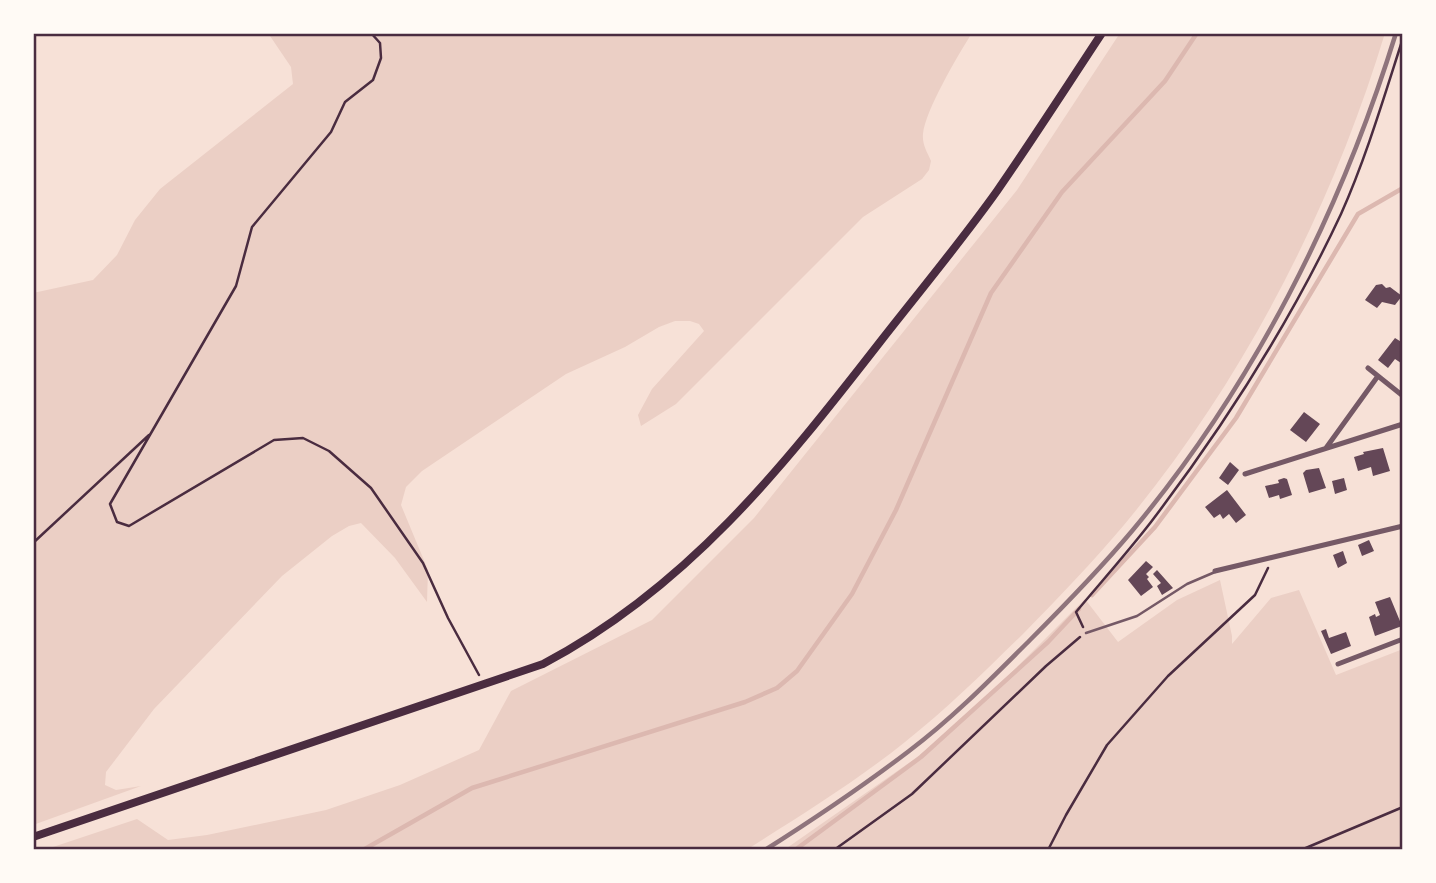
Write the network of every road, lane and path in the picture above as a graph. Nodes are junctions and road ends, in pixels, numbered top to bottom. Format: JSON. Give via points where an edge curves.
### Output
{"nodes":[{"id":1,"x":371,"y":33,"type":"edge"},
{"id":2,"x":1102,"y":33,"type":"edge"},
{"id":3,"x":1403,"y":38,"type":"edge"},
{"id":4,"x":1368,"y":368,"type":"dead end"},
{"id":5,"x":1378,"y":376,"type":"junction"},
{"id":6,"x":1403,"y":396,"type":"edge"},
{"id":7,"x":1403,"y":424,"type":"edge"},
{"id":8,"x":151,"y":433,"type":"junction"},
{"id":9,"x":1326,"y":448,"type":"junction"},
{"id":10,"x":1245,"y":474,"type":"dead end"},
{"id":11,"x":1403,"y":526,"type":"edge"},
{"id":12,"x":33,"y":543,"type":"edge"},
{"id":13,"x":1276,"y":562,"type":"dead end"},
{"id":14,"x":1215,"y":571,"type":"joint"},
{"id":15,"x":1080,"y":621,"type":"dead end"},
{"id":16,"x":1086,"y":633,"type":"joint"},
{"id":17,"x":1403,"y":639,"type":"edge"},
{"id":18,"x":1338,"y":664,"type":"dead end"},
{"id":19,"x":484,"y":684,"type":"junction"},
{"id":20,"x":1403,"y":807,"type":"edge"},
{"id":21,"x":33,"y":837,"type":"edge"},
{"id":22,"x":834,"y":850,"type":"edge"},
{"id":23,"x":1048,"y":850,"type":"edge"},
{"id":24,"x":1301,"y":850,"type":"edge"}],
"edges":[{"from":1,"to":8,"type":"path","via":[[380,43],[381,58],[373,80],[345,102],[331,132],[252,227],[236,286]]},
{"from":2,"to":19,"type":"main road","via":[[995,193],[841,392],[723,530],[679,572],[584,642],[543,664]]},
{"from":3,"to":15,"type":"path","via":[[1342,211],[1306,285],[1216,433],[1076,612]]},
{"from":4,"to":5,"type":"street"},
{"from":5,"to":6,"type":"street"},
{"from":5,"to":9,"type":"street"},
{"from":7,"to":9,"type":"street"},
{"from":8,"to":12,"type":"path"},
{"from":8,"to":19,"type":"path","via":[[110,504],[117,522],[129,526],[274,440],[303,438],[328,451],[371,488],[423,563]]},
{"from":9,"to":10,"type":"street"},
{"from":11,"to":14,"type":"street"},
{"from":13,"to":23,"type":"path","via":[[1268,567],[1255,595],[1168,676],[1107,745]]},
{"from":14,"to":16,"type":"lane","via":[[1137,616]]},
{"from":16,"to":22,"type":"path","via":[[912,794]]},
{"from":17,"to":18,"type":"street"},
{"from":19,"to":21,"type":"main road"},
{"from":20,"to":24,"type":"path"}]}
